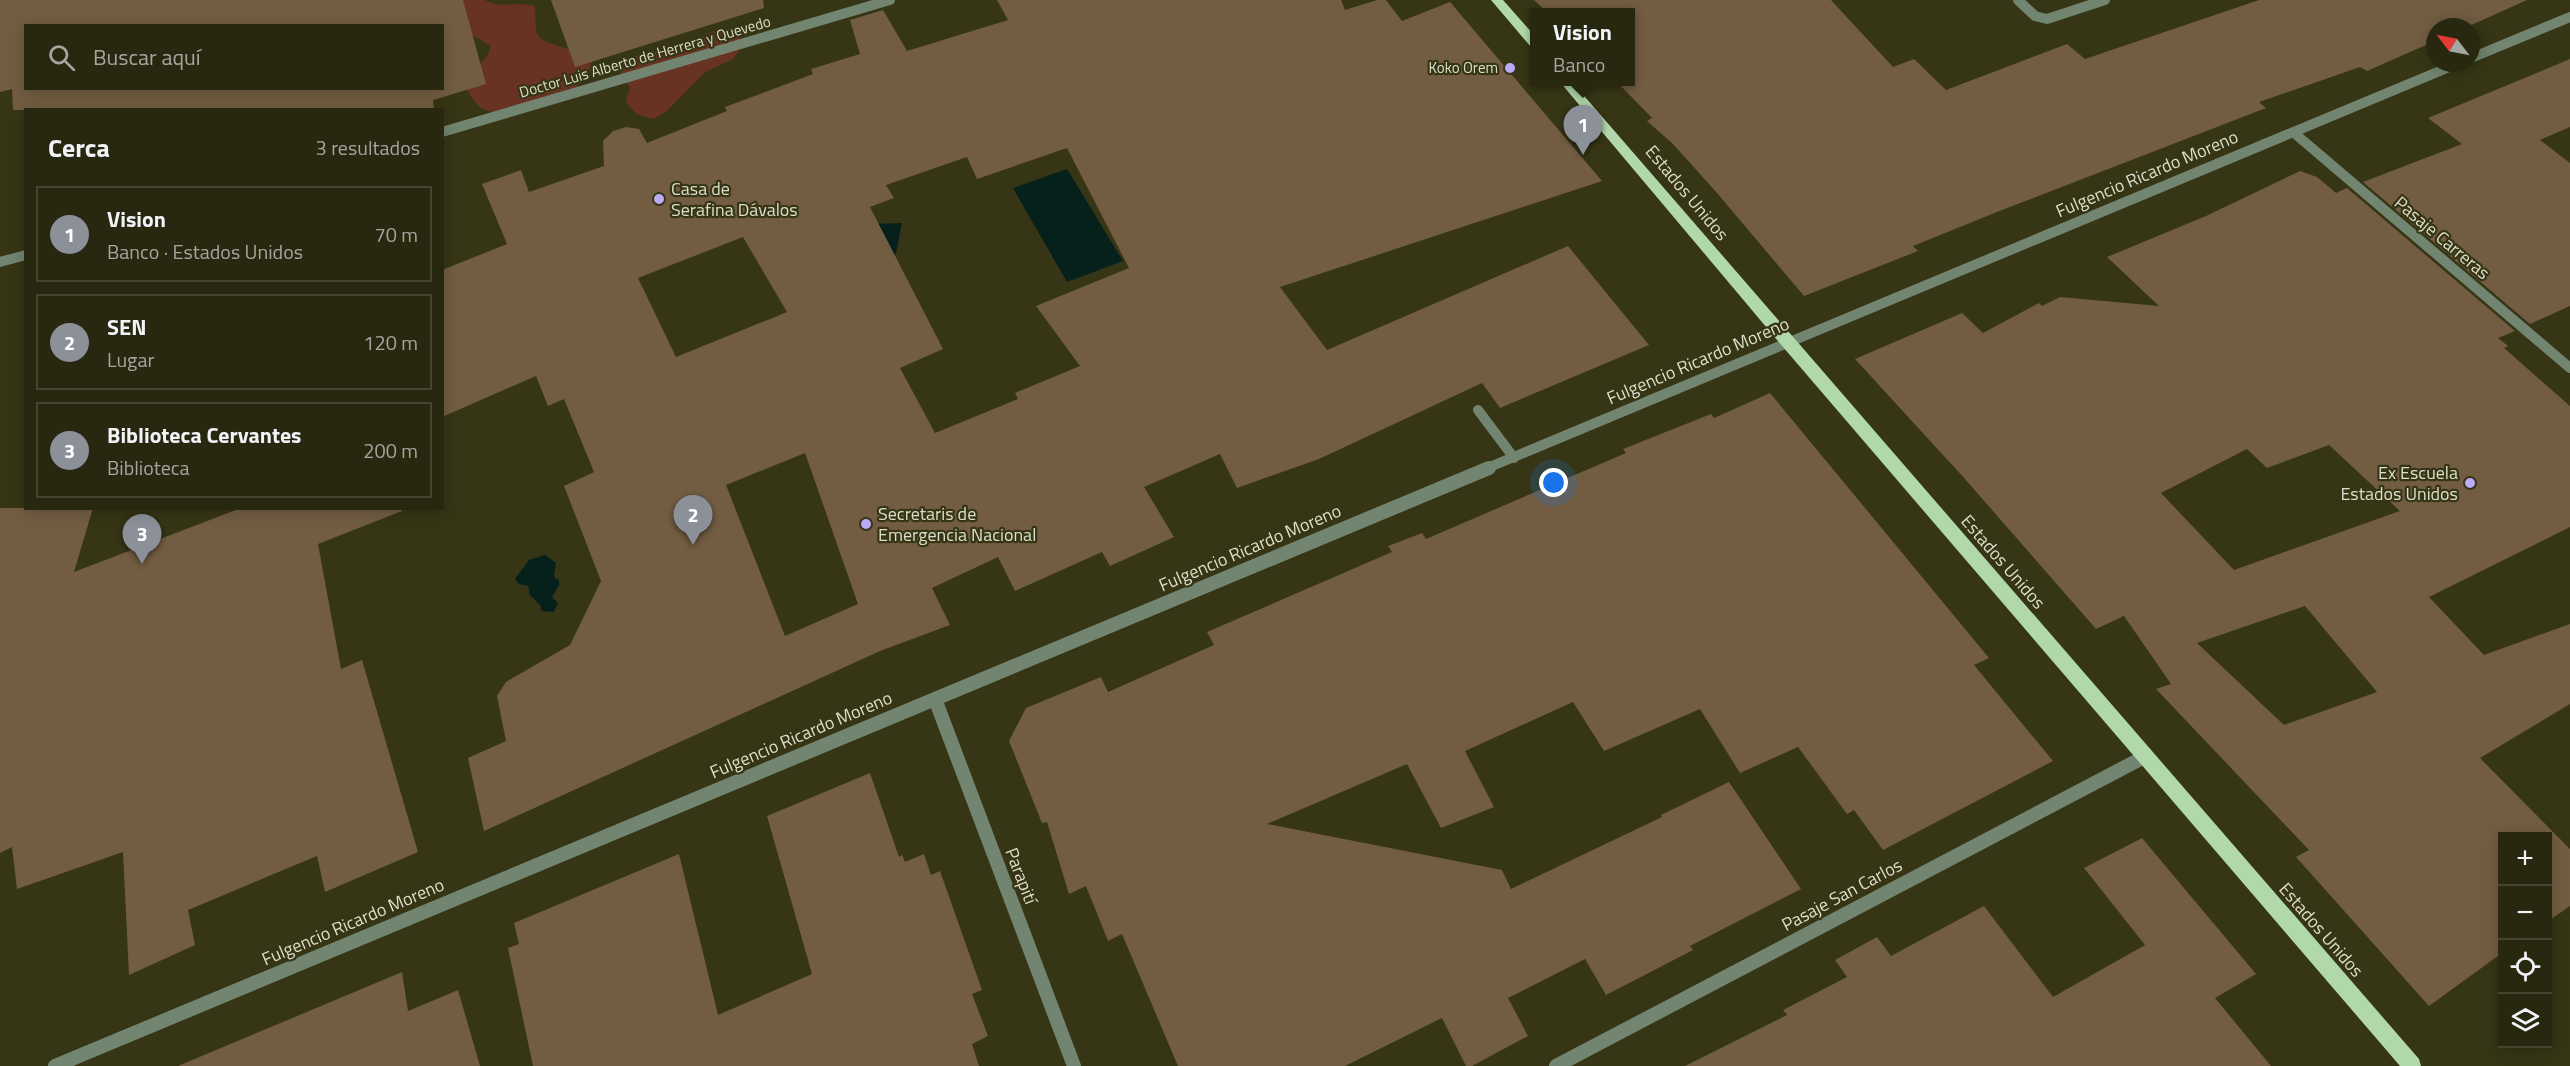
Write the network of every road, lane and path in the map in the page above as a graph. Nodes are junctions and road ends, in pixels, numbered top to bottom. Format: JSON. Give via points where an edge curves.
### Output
{"nodes":[{"id":1,"x":890,"y":0,"type":"edge"},
{"id":2,"x":1497,"y":0,"type":"edge"},
{"id":3,"x":2018,"y":0,"type":"edge"},
{"id":4,"x":2105,"y":0,"type":"edge"},
{"id":5,"x":2570,"y":17,"type":"edge"},
{"id":6,"x":1530,"y":38,"type":"edge"},
{"id":7,"x":2480,"y":54,"type":"edge"},
{"id":8,"x":2437,"y":72,"type":"edge"},
{"id":9,"x":1570,"y":86,"type":"edge"},
{"id":10,"x":444,"y":131,"type":"edge"},
{"id":11,"x":2293,"y":132,"type":"junction"},
{"id":12,"x":24,"y":256,"type":"edge"},
{"id":13,"x":0,"y":262,"type":"edge"},
{"id":14,"x":1788,"y":343,"type":"junction"},
{"id":15,"x":2570,"y":368,"type":"edge"},
{"id":16,"x":1478,"y":410,"type":"dead end"},
{"id":17,"x":1514,"y":458,"type":"junction"},
{"id":18,"x":935,"y":699,"type":"junction"},
{"id":19,"x":2146,"y":756,"type":"junction"},
{"id":20,"x":55,"y":1066,"type":"edge"},
{"id":21,"x":1074,"y":1066,"type":"edge"},
{"id":22,"x":1556,"y":1066,"type":"edge"},
{"id":23,"x":2412,"y":1066,"type":"edge"}],
"edges":[{"from":1,"to":10,"type":"street","name":"Doctor Luis Alberto de Herrera y Quevedo"},
{"from":2,"to":6,"type":"main road"},
{"from":3,"to":4,"type":"street","via":[[2035,16],[2047,19]]},
{"from":5,"to":7,"type":"street"},
{"from":8,"to":11,"type":"street","name":"Fulgencio Ricardo Moreno"},
{"from":9,"to":14,"type":"main road","name":"Estados Unidos"},
{"from":11,"to":14,"type":"street","name":"Fulgencio Ricardo Moreno"},
{"from":11,"to":15,"type":"street","name":"Pasaje Carreras"},
{"from":12,"to":13,"type":"street"},
{"from":14,"to":17,"type":"street","name":"Fulgencio Ricardo Moreno"},
{"from":14,"to":19,"type":"main road","name":"Estados Unidos"},
{"from":16,"to":17,"type":"street"},
{"from":17,"to":18,"type":"street","name":"Fulgencio Ricardo Moreno"},
{"from":18,"to":20,"type":"street","name":"Fulgencio Ricardo Moreno"},
{"from":18,"to":21,"type":"street","name":"Parapití"},
{"from":19,"to":22,"type":"street","name":"Pasaje San Carlos"},
{"from":19,"to":23,"type":"main road","name":"Estados Unidos"}]}
